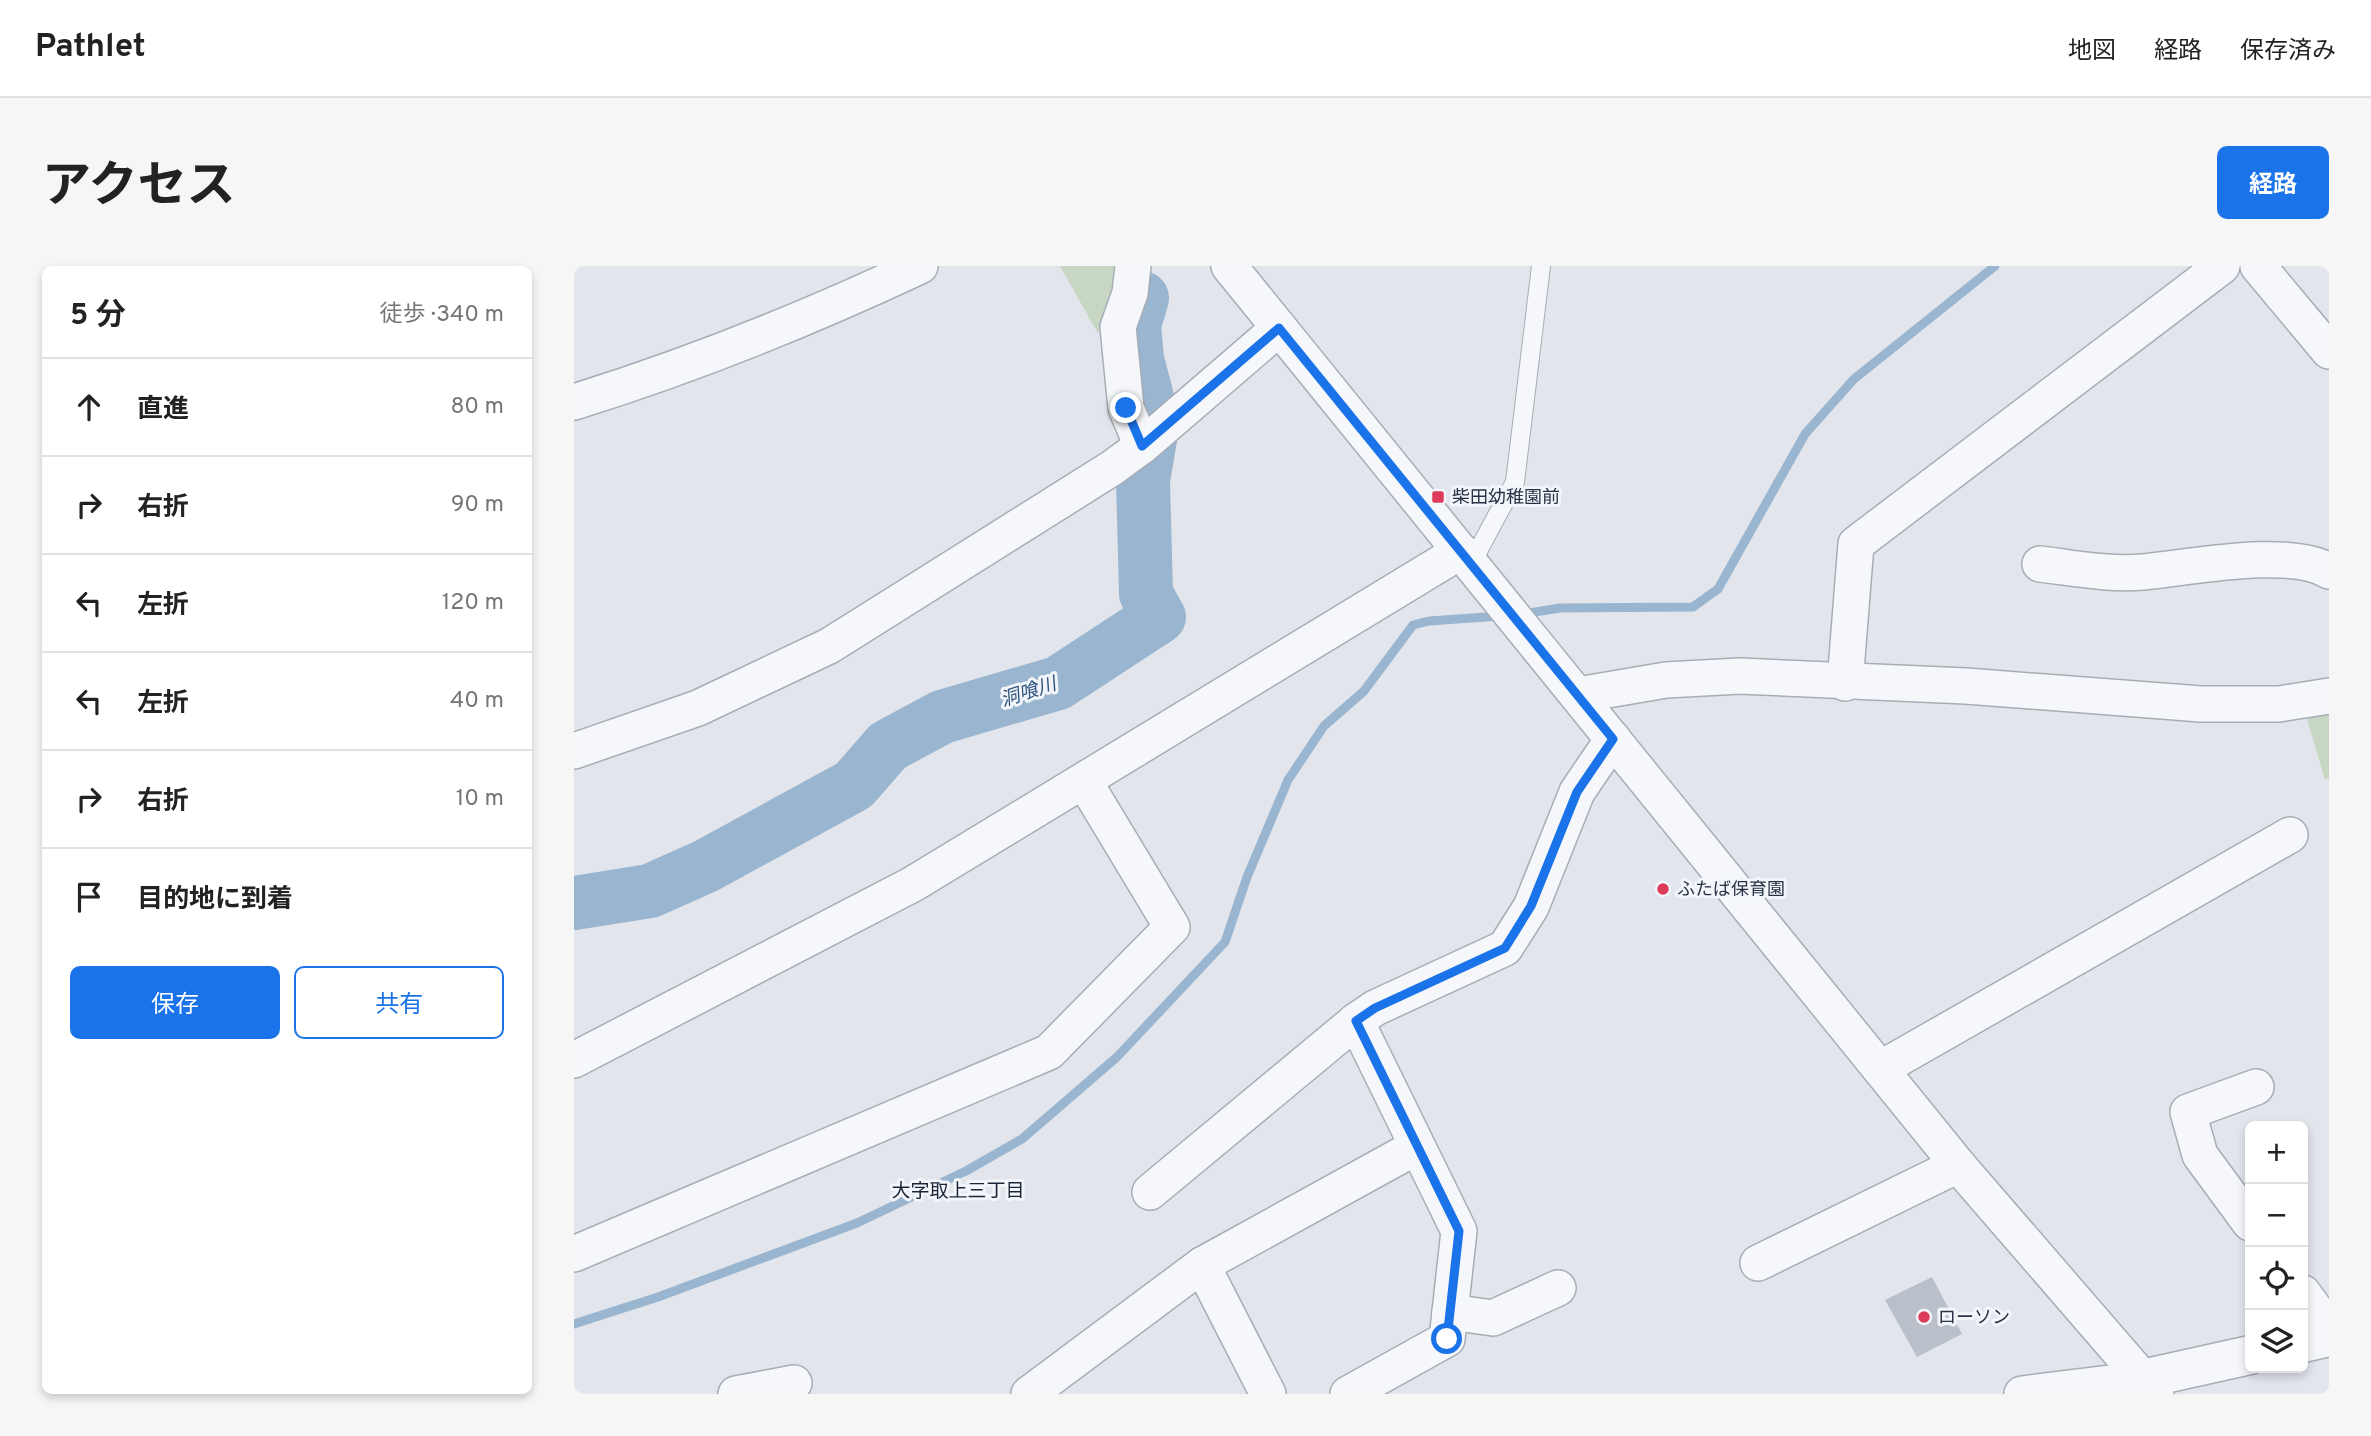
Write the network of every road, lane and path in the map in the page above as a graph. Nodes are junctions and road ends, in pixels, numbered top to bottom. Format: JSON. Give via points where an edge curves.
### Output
{"nodes":[{"id":1,"x":920,"y":266,"type":"edge"},
{"id":2,"x":1133,"y":266,"type":"edge"},
{"id":3,"x":1229,"y":266,"type":"edge"},
{"id":4,"x":1541,"y":266,"type":"edge"},
{"id":5,"x":2222,"y":266,"type":"edge"},
{"id":6,"x":2259,"y":266,"type":"edge"},
{"id":7,"x":1279,"y":328,"type":"junction"},
{"id":8,"x":2329,"y":351,"type":"edge"},
{"id":9,"x":574,"y":402,"type":"edge"},
{"id":10,"x":1142,"y":446,"type":"junction"},
{"id":11,"x":1466,"y":557,"type":"junction"},
{"id":12,"x":2040,"y":564,"type":"dead end"},
{"id":13,"x":2329,"y":571,"type":"edge"},
{"id":14,"x":1844,"y":683,"type":"junction"},
{"id":15,"x":1578,"y":695,"type":"junction"},
{"id":16,"x":2329,"y":696,"type":"edge"},
{"id":17,"x":1613,"y":739,"type":"junction"},
{"id":18,"x":574,"y":751,"type":"edge"},
{"id":19,"x":1084,"y":781,"type":"junction"},
{"id":20,"x":2290,"y":835,"type":"dead end"},
{"id":21,"x":1356,"y":1021,"type":"junction"},
{"id":22,"x":574,"y":1060,"type":"edge"},
{"id":23,"x":1880,"y":1069,"type":"junction"},
{"id":24,"x":2256,"y":1087,"type":"dead end"},
{"id":25,"x":1416,"y":1147,"type":"junction"},
{"id":26,"x":1958,"y":1165,"type":"junction"},
{"id":27,"x":1150,"y":1192,"type":"dead end"},
{"id":28,"x":2245,"y":1216,"type":"edge"},
{"id":29,"x":574,"y":1254,"type":"edge"},
{"id":30,"x":1758,"y":1263,"type":"dead end"},
{"id":31,"x":1202,"y":1265,"type":"junction"},
{"id":32,"x":1558,"y":1288,"type":"dead end"},
{"id":33,"x":2308,"y":1300,"type":"edge"},
{"id":34,"x":1450,"y":1312,"type":"junction"},
{"id":35,"x":2329,"y":1329,"type":"edge"},
{"id":36,"x":2329,"y":1337,"type":"edge"},
{"id":37,"x":2308,"y":1342,"type":"edge"},
{"id":38,"x":2245,"y":1358,"type":"edge"},
{"id":39,"x":794,"y":1383,"type":"dead end"},
{"id":40,"x":2149,"y":1387,"type":"edge"},
{"id":41,"x":736,"y":1394,"type":"edge"},
{"id":42,"x":1029,"y":1394,"type":"edge"},
{"id":43,"x":1268,"y":1394,"type":"edge"},
{"id":44,"x":1348,"y":1394,"type":"edge"},
{"id":45,"x":2022,"y":1394,"type":"edge"}],
"edges":[{"from":1,"to":9,"type":"street","via":[[777,331],[668,373]]},
{"from":2,"to":10,"type":"street","via":[[1130,293],[1118,327],[1126,408]]},
{"from":3,"to":7,"type":"street"},
{"from":4,"to":11,"type":"lane","via":[[1515,482]]},
{"from":5,"to":14,"type":"street","via":[[1856,544]]},
{"from":6,"to":8,"type":"street"},
{"from":7,"to":10,"type":"street"},
{"from":7,"to":11,"type":"street"},
{"from":10,"to":18,"type":"street","via":[[829,646],[698,708]]},
{"from":11,"to":15,"type":"street"},
{"from":11,"to":19,"type":"street"},
{"from":12,"to":13,"type":"street","via":[[2116,573],[2222,561],[2273,561],[2318,564]]},
{"from":14,"to":15,"type":"street","via":[[1740,676],[1666,680]]},
{"from":14,"to":16,"type":"street","via":[[1966,686],[2201,704],[2279,704]]},
{"from":15,"to":17,"type":"street"},
{"from":17,"to":21,"type":"street","via":[[1577,792],[1531,906],[1505,948]]},
{"from":17,"to":23,"type":"street"},
{"from":19,"to":22,"type":"street","via":[[913,884]]},
{"from":19,"to":29,"type":"street","via":[[1172,927],[1049,1052]]},
{"from":20,"to":23,"type":"street"},
{"from":21,"to":25,"type":"street"},
{"from":21,"to":27,"type":"street"},
{"from":23,"to":26,"type":"street"},
{"from":24,"to":28,"type":"street","via":[[2188,1112],[2200,1155]]},
{"from":25,"to":31,"type":"street"},
{"from":25,"to":34,"type":"street","via":[[1459,1231]]},
{"from":26,"to":30,"type":"street"},
{"from":26,"to":40,"type":"street"},
{"from":31,"to":42,"type":"street"},
{"from":31,"to":43,"type":"street"},
{"from":32,"to":34,"type":"street","via":[[1493,1318]]},
{"from":33,"to":35,"type":"street"},
{"from":34,"to":44,"type":"street","via":[[1447,1339]]},
{"from":36,"to":37,"type":"street"},
{"from":38,"to":40,"type":"street"},
{"from":39,"to":41,"type":"street"},
{"from":40,"to":45,"type":"street"}]}
